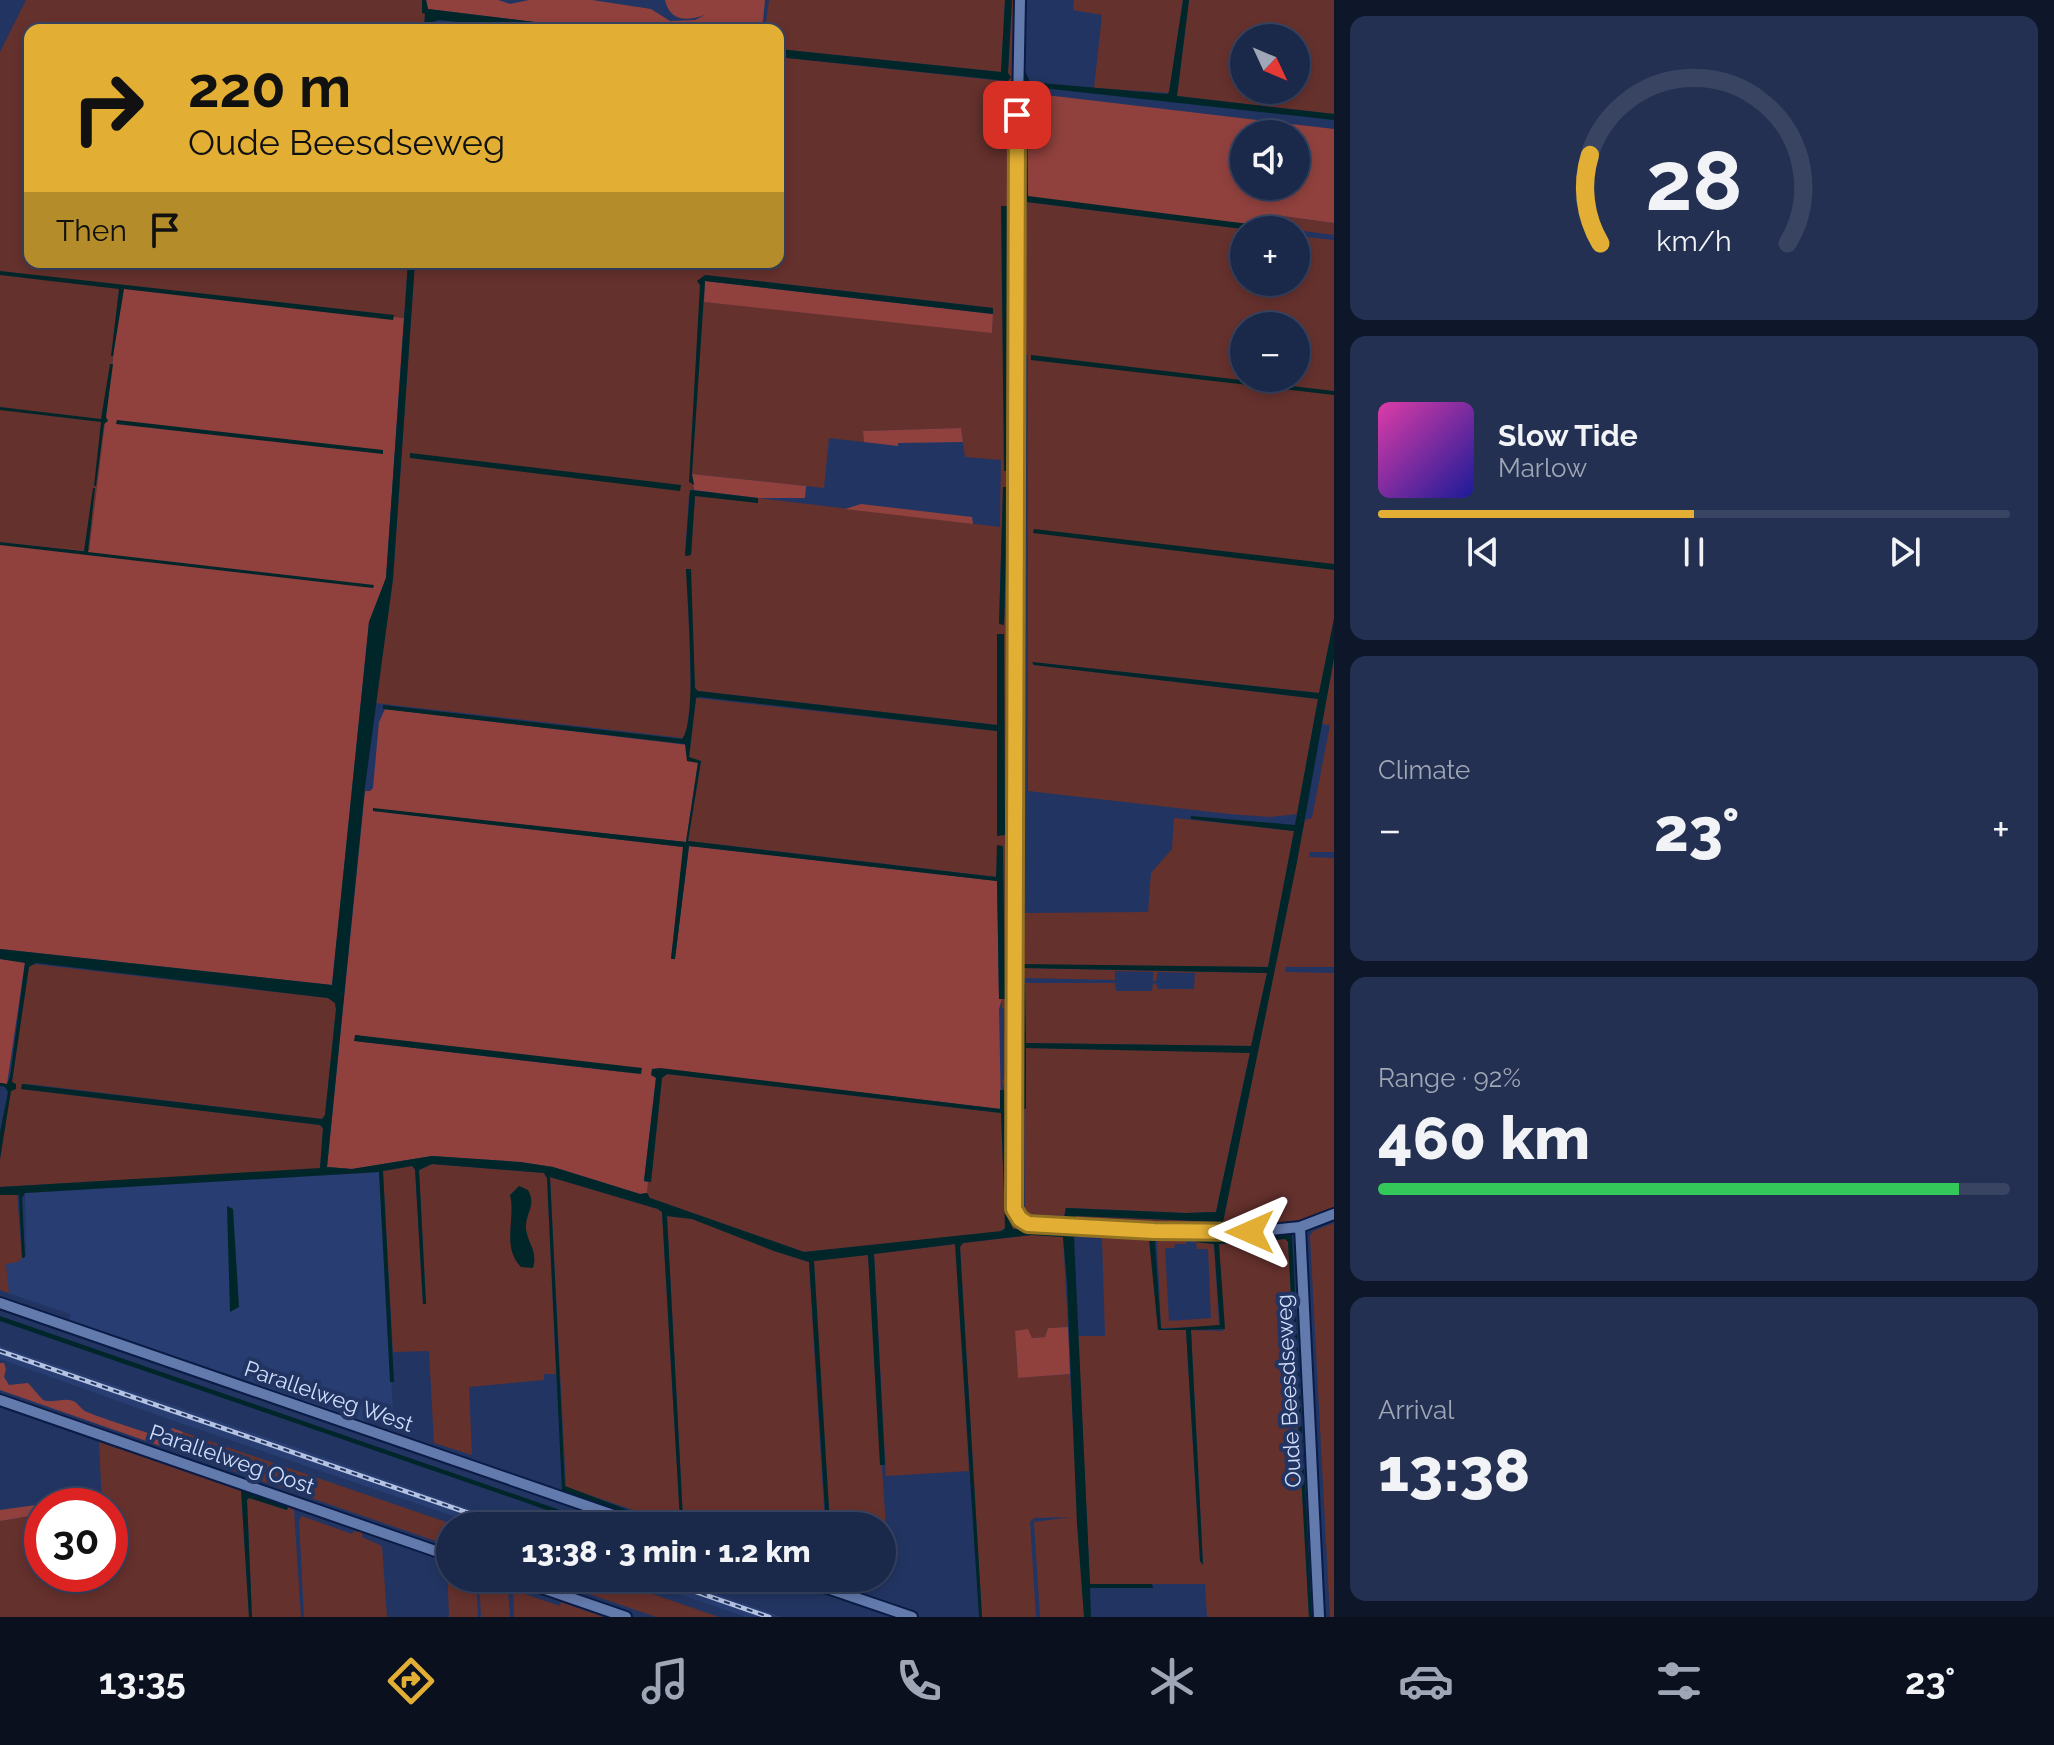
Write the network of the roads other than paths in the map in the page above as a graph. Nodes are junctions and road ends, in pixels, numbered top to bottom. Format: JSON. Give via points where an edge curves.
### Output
{"nodes":[{"id":1,"x":1020,"y":0,"type":"edge"},
{"id":2,"x":1334,"y":1214,"type":"edge"},
{"id":3,"x":1300,"y":1227,"type":"junction"},
{"id":4,"x":0,"y":1303,"type":"edge"},
{"id":5,"x":0,"y":1400,"type":"edge"},
{"id":6,"x":605,"y":1512,"type":"edge"},
{"id":7,"x":436,"y":1551,"type":"edge"},
{"id":8,"x":554,"y":1592,"type":"edge"},
{"id":9,"x":839,"y":1592,"type":"edge"},
{"id":10,"x":626,"y":1617,"type":"edge"},
{"id":11,"x":912,"y":1617,"type":"edge"},
{"id":12,"x":1319,"y":1617,"type":"edge"}],
"edges":[{"from":1,"to":3,"type":"street","via":[[1014,1209],[1028,1224],[1250,1232]]},
{"from":2,"to":3,"type":"street"},
{"from":3,"to":12,"type":"street","name":"Oude Beesdseweg"},
{"from":4,"to":6,"type":"street","name":"Parallelweg West"},
{"from":5,"to":7,"type":"street","name":"Parallelweg Oost"},
{"from":8,"to":10,"type":"street"},
{"from":9,"to":11,"type":"street"}]}
